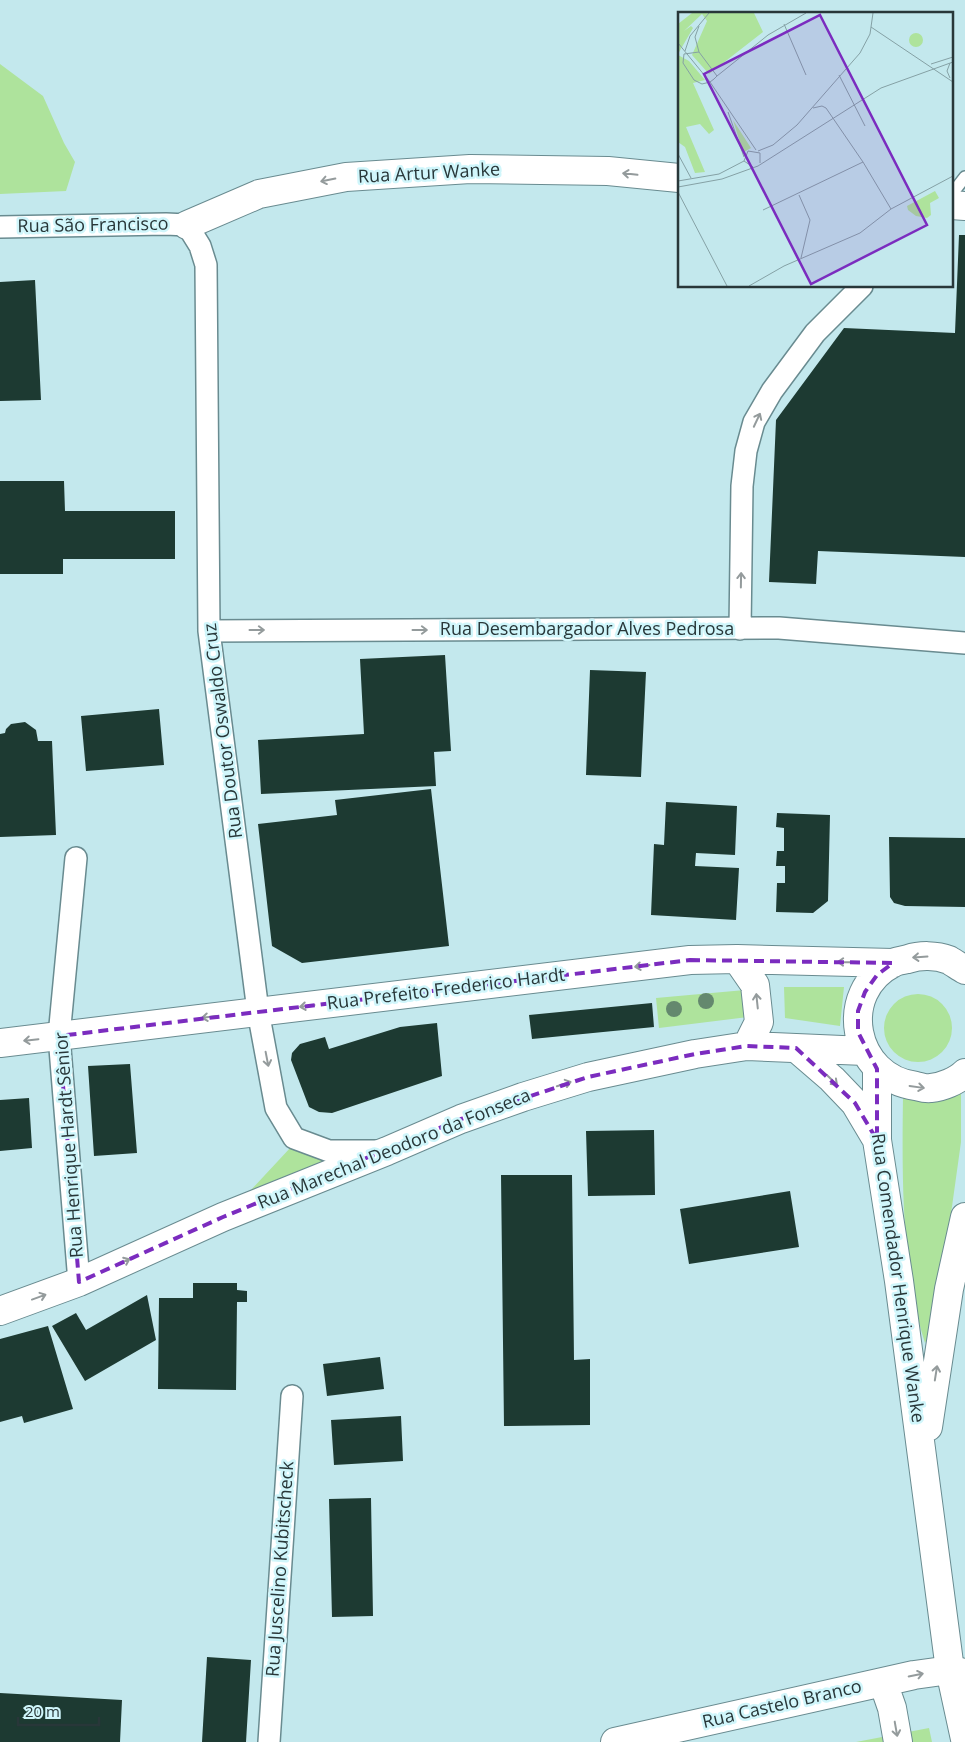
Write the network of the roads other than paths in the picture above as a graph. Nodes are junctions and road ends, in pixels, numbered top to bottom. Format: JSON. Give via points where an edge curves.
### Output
{"nodes":[{"id":1,"x":965,"y":177,"type":"edge"},
{"id":2,"x":678,"y":178,"type":"edge"},
{"id":3,"x":952,"y":194,"type":"edge"},
{"id":4,"x":952,"y":205,"type":"edge"},
{"id":5,"x":965,"y":206,"type":"edge"},
{"id":6,"x":187,"y":225,"type":"junction"},
{"id":7,"x":0,"y":226,"type":"edge"},
{"id":8,"x":860,"y":288,"type":"edge"},
{"id":9,"x":740,"y":629,"type":"junction"},
{"id":10,"x":209,"y":630,"type":"junction"},
{"id":11,"x":965,"y":643,"type":"edge"},
{"id":12,"x":76,"y":858,"type":"dead end"},
{"id":13,"x":737,"y":960,"type":"junction"},
{"id":14,"x":894,"y":963,"type":"junction"},
{"id":15,"x":959,"y":963,"type":"edge"},
{"id":16,"x":258,"y":1011,"type":"junction"},
{"id":17,"x":59,"y":1036,"type":"junction"},
{"id":18,"x":0,"y":1043,"type":"edge"},
{"id":19,"x":747,"y":1046,"type":"junction"},
{"id":20,"x":796,"y":1048,"type":"junction"},
{"id":21,"x":871,"y":1060,"type":"junction"},
{"id":22,"x":965,"y":1073,"type":"edge"},
{"id":23,"x":877,"y":1140,"type":"junction"},
{"id":24,"x":387,"y":1151,"type":"junction"},
{"id":25,"x":965,"y":1217,"type":"edge"},
{"id":26,"x":79,"y":1282,"type":"junction"},
{"id":27,"x":0,"y":1311,"type":"edge"},
{"id":28,"x":292,"y":1396,"type":"dead end"},
{"id":29,"x":923,"y":1456,"type":"junction"},
{"id":30,"x":958,"y":1671,"type":"edge"},
{"id":31,"x":883,"y":1682,"type":"junction"},
{"id":32,"x":965,"y":1739,"type":"edge"},
{"id":33,"x":269,"y":1742,"type":"edge"},
{"id":34,"x":614,"y":1742,"type":"edge"},
{"id":35,"x":898,"y":1742,"type":"edge"}],
"edges":[{"from":1,"to":3,"type":"lane"},
{"from":2,"to":6,"type":"main road","name":"Rua Artur Wanke","one_way":true,"via":[[608,171],[470,169],[346,177],[259,194]]},
{"from":4,"to":5,"type":"main road"},
{"from":6,"to":7,"type":"street","name":"Rua São Francisco"},
{"from":6,"to":10,"type":"street","name":"Rua Doutor Oswaldo Cruz","via":[[200,246],[206,265]]},
{"from":9,"to":8,"type":"street","one_way":true,"via":[[742,486],[746,451],[754,422],[772,391],[815,333]]},
{"from":10,"to":9,"type":"street","name":"Rua Desembargador Alves Pedrosa","one_way":true},
{"from":9,"to":11,"type":"street","name":"Rua Desembargador Alves Pedrosa","via":[[779,628]]},
{"from":10,"to":16,"type":"street","name":"Rua Doutor Oswaldo Cruz"},
{"from":12,"to":17,"type":"street","name":"Rua Henrique Hardt Sênior"},
{"from":14,"to":13,"type":"main road","name":"Rua Prefeito Frederico Hardt","one_way":true},
{"from":13,"to":16,"type":"main road","name":"Rua Prefeito Frederico Hardt","one_way":true,"via":[[690,960]]},
{"from":19,"to":13,"type":"main road","one_way":true,"via":[[759,1022],[755,985]]},
{"from":15,"to":14,"type":"main road","one_way":true,"via":[[920,955]]},
{"from":14,"to":21,"type":"main road","name":"Rua Comendador Henrique Wanke","via":[[877,975],[865,992],[858,1011],[858,1032]]},
{"from":16,"to":17,"type":"main road","name":"Rua Prefeito Frederico Hardt","one_way":true},
{"from":16,"to":24,"type":"street","name":"Rua Doutor Oswaldo Cruz","one_way":true,"via":[[276,1108],[294,1138],[329,1151]]},
{"from":17,"to":18,"type":"main road","name":"Rua Prefeito Frederico Hardt","one_way":true},
{"from":17,"to":26,"type":"street","name":"Rua Henrique Hardt Sênior"},
{"from":19,"to":20,"type":"main road","name":"Rua Marechal Deodoro da Fonseca"},
{"from":24,"to":19,"type":"main road","name":"Rua Marechal Deodoro da Fonseca","one_way":true,"via":[[461,1119],[588,1077]]},
{"from":20,"to":21,"type":"main road","name":"Rua Marechal Deodoro da Fonseca"},
{"from":20,"to":23,"type":"main road","one_way":true,"via":[[855,1103]]},
{"from":21,"to":22,"type":"main road","one_way":true,"via":[[902,1084],[931,1088],[958,1080]]},
{"from":21,"to":23,"type":"main road","name":"Rua Comendador Henrique Wanke"},
{"from":23,"to":29,"type":"main road","name":"Rua Comendador Henrique Wanke"},
{"from":26,"to":24,"type":"main road","name":"Rua Marechal Deodoro da Fonseca","one_way":true,"via":[[223,1217]]},
{"from":29,"to":25,"type":"main road","name":"Rua Comendador Henrique Wanke","one_way":true,"via":[[949,1289]]},
{"from":27,"to":26,"type":"main road","name":"Rua Marechal Deodoro da Fonseca","one_way":true},
{"from":28,"to":33,"type":"street","name":"Rua Juscelino Kubitscheck"},
{"from":29,"to":30,"type":"main road","name":"Rua Comendador Henrique Wanke"},
{"from":31,"to":30,"type":"main road","name":"Rua Castelo Branco","one_way":true,"via":[[926,1673]]},
{"from":30,"to":32,"type":"main road","name":"Rua Comendador Henrique Wanke"},
{"from":31,"to":34,"type":"main road","name":"Rua Castelo Branco"},
{"from":31,"to":35,"type":"main road","one_way":true}]}
